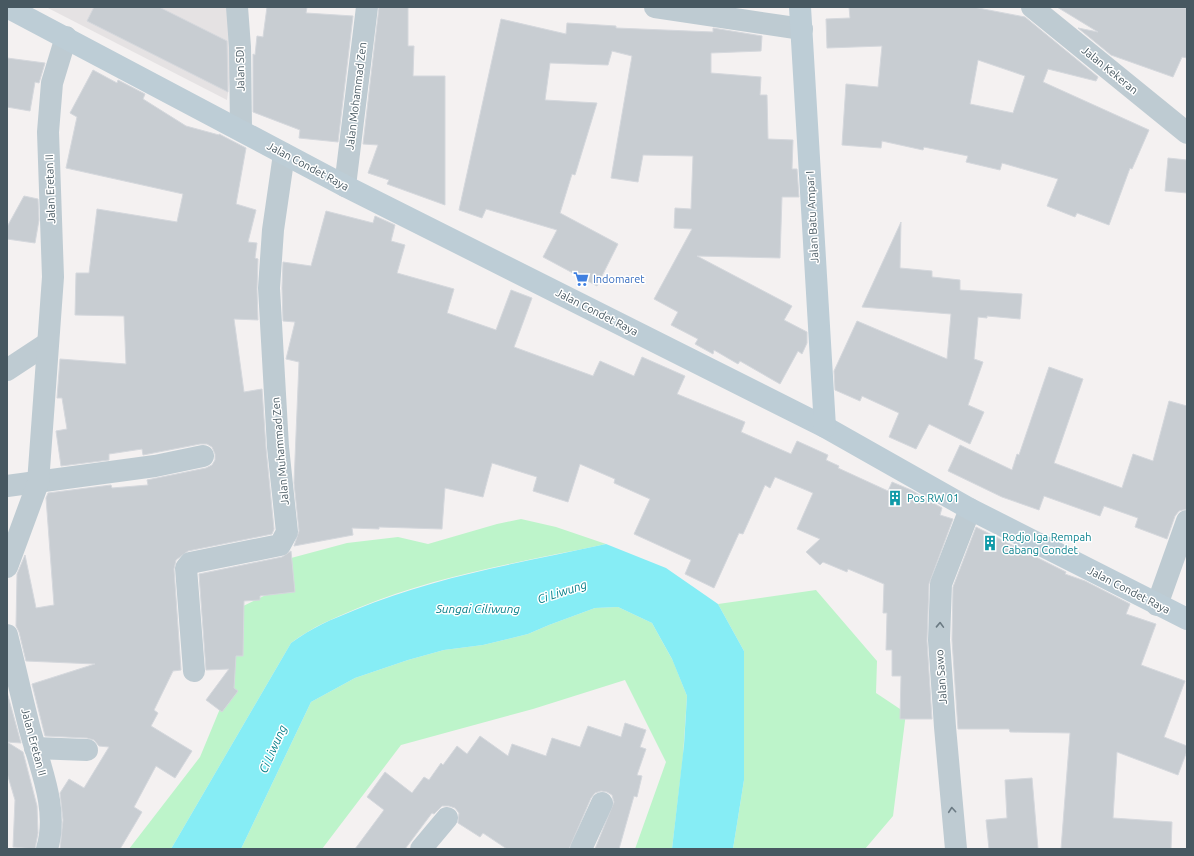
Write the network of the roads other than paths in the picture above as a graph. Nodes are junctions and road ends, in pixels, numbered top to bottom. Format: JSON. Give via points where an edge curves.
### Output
{"nodes":[{"id":1,"x":7,"y":7,"type":"edge"},
{"id":2,"x":237,"y":7,"type":"edge"},
{"id":3,"x":367,"y":7,"type":"edge"},
{"id":4,"x":655,"y":7,"type":"edge"},
{"id":5,"x":800,"y":7,"type":"edge"},
{"id":6,"x":1032,"y":7,"type":"edge"},
{"id":7,"x":802,"y":29,"type":"junction"},
{"id":8,"x":66,"y":37,"type":"junction"},
{"id":9,"x":241,"y":130,"type":"junction"},
{"id":10,"x":1187,"y":133,"type":"edge"},
{"id":11,"x":284,"y":154,"type":"junction"},
{"id":12,"x":345,"y":186,"type":"junction"},
{"id":13,"x":48,"y":343,"type":"junction"},
{"id":14,"x":7,"y":370,"type":"edge"},
{"id":15,"x":825,"y":427,"type":"junction"},
{"id":16,"x":203,"y":456,"type":"dead end"},
{"id":17,"x":38,"y":483,"type":"junction"},
{"id":18,"x":7,"y":486,"type":"edge"},
{"id":19,"x":970,"y":509,"type":"junction"},
{"id":20,"x":1187,"y":520,"type":"edge"},
{"id":21,"x":7,"y":567,"type":"edge"},
{"id":22,"x":1157,"y":604,"type":"junction"},
{"id":23,"x":1187,"y":619,"type":"edge"},
{"id":24,"x":7,"y":635,"type":"edge"},
{"id":25,"x":194,"y":671,"type":"dead end"},
{"id":26,"x":35,"y":748,"type":"junction"},
{"id":27,"x":87,"y":750,"type":"dead end"},
{"id":28,"x":602,"y":802,"type":"dead end"},
{"id":29,"x":447,"y":818,"type":"dead end"},
{"id":30,"x":47,"y":849,"type":"edge"},
{"id":31,"x":421,"y":849,"type":"edge"},
{"id":32,"x":581,"y":849,"type":"edge"},
{"id":33,"x":956,"y":849,"type":"edge"}],
"edges":[{"from":1,"to":8,"type":"street","name":"Jalan Condet Raya"},
{"from":2,"to":9,"type":"street","name":"Jalan SDI"},
{"from":3,"to":12,"type":"street","name":"Jalan Mohammad Zen"},
{"from":4,"to":7,"type":"street"},
{"from":5,"to":7,"type":"street","name":"Jalan Batu Ampar I"},
{"from":6,"to":10,"type":"street","name":"Jalan Kekeran"},
{"from":7,"to":15,"type":"street","name":"Jalan Batu Ampar I"},
{"from":8,"to":9,"type":"street","name":"Jalan Condet Raya"},
{"from":8,"to":13,"type":"street","name":"Jalan Eretan II","via":[[52,83],[48,132],[52,277]]},
{"from":9,"to":11,"type":"street","name":"Jalan Condet Raya"},
{"from":11,"to":12,"type":"street","name":"Jalan Condet Raya"},
{"from":11,"to":25,"type":"street","name":"Jalan Muhammad Zen","via":[[273,230],[270,288],[278,447],[287,532],[280,545],[190,563],[186,568]]},
{"from":12,"to":15,"type":"street","name":"Jalan Condet Raya"},
{"from":13,"to":14,"type":"street"},
{"from":13,"to":17,"type":"street","name":"Jalan Eretan II"},
{"from":15,"to":19,"type":"street","name":"Jalan Condet Raya"},
{"from":16,"to":17,"type":"street","via":[[155,466]]},
{"from":17,"to":18,"type":"street"},
{"from":17,"to":21,"type":"street","name":"Jalan Eretan II"},
{"from":19,"to":22,"type":"street","name":"Jalan Condet Raya"},
{"from":33,"to":19,"type":"street","name":"Jalan Sawo","one_way":true,"via":[[939,640],[941,584]]},
{"from":20,"to":22,"type":"street"},
{"from":22,"to":23,"type":"street","name":"Jalan Condet Raya"},
{"from":24,"to":26,"type":"street","name":"Jalan Eretan II"},
{"from":26,"to":27,"type":"street"},
{"from":26,"to":30,"type":"street","name":"Jalan Eretan II","via":[[50,812],[50,841]]},
{"from":28,"to":32,"type":"street"},
{"from":29,"to":31,"type":"street"}]}
